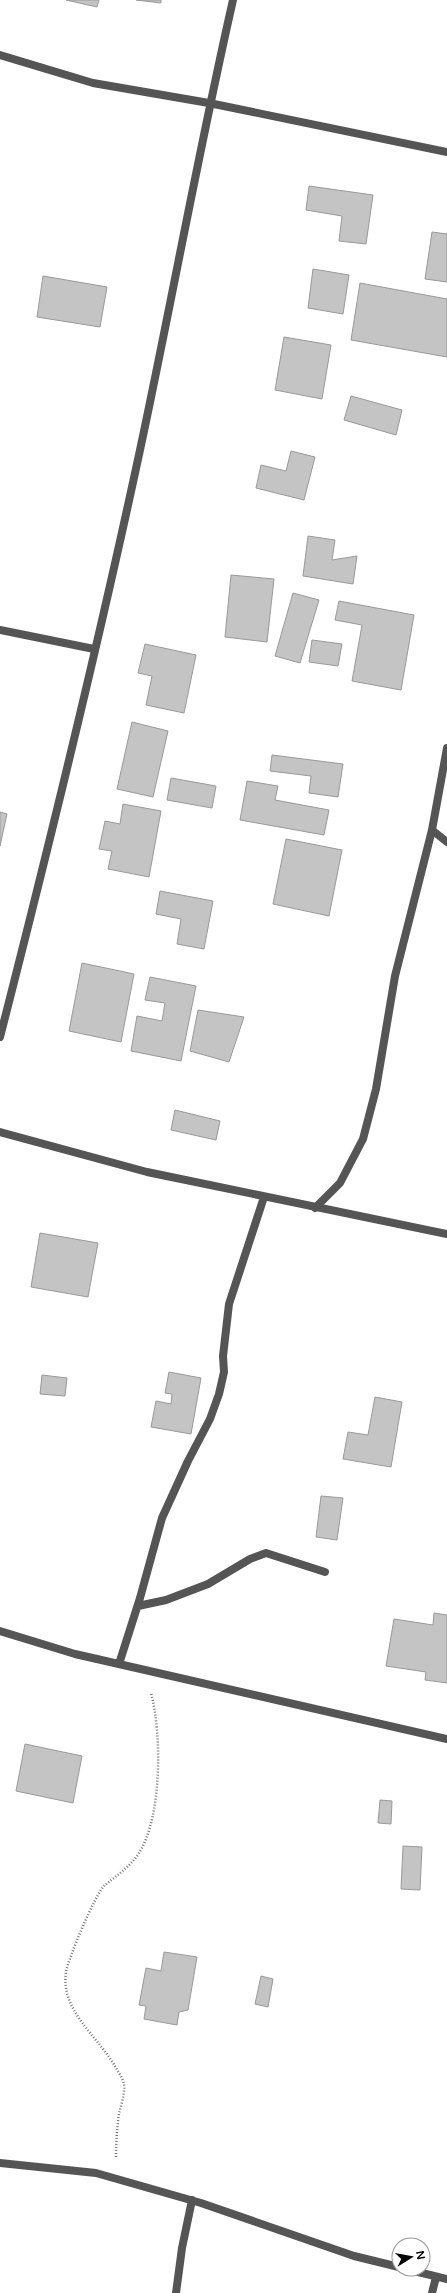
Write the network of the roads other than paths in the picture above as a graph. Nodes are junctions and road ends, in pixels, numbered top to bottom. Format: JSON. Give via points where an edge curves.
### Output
{"nodes":[{"id":1,"x":233,"y":0,"type":"edge"},
{"id":2,"x":0,"y":55,"type":"edge"},
{"id":3,"x":209,"y":103,"type":"junction"},
{"id":4,"x":447,"y":152,"type":"edge"},
{"id":5,"x":0,"y":630,"type":"edge"},
{"id":6,"x":94,"y":649,"type":"junction"},
{"id":7,"x":447,"y":748,"type":"edge"},
{"id":8,"x":432,"y":830,"type":"junction"},
{"id":9,"x":447,"y":842,"type":"edge"},
{"id":10,"x":0,"y":1037,"type":"edge"},
{"id":11,"x":0,"y":1132,"type":"edge"},
{"id":12,"x":264,"y":1197,"type":"junction"},
{"id":13,"x":315,"y":1208,"type":"junction"},
{"id":14,"x":447,"y":1234,"type":"edge"},
{"id":15,"x":325,"y":1572,"type":"dead end"},
{"id":16,"x":138,"y":1606,"type":"junction"},
{"id":17,"x":0,"y":1631,"type":"edge"},
{"id":18,"x":119,"y":1664,"type":"junction"},
{"id":19,"x":447,"y":1739,"type":"edge"},
{"id":20,"x":0,"y":2163,"type":"edge"},
{"id":21,"x":192,"y":2200,"type":"junction"},
{"id":22,"x":391,"y":2265,"type":"edge"},
{"id":23,"x":431,"y":2276,"type":"edge"},
{"id":24,"x":436,"y":2277,"type":"junction"},
{"id":25,"x":447,"y":2279,"type":"edge"},
{"id":26,"x":176,"y":2293,"type":"edge"},
{"id":27,"x":432,"y":2293,"type":"edge"}],
"edges":[{"from":1,"to":3,"type":"street"},
{"from":2,"to":3,"type":"street","via":[[93,83]]},
{"from":3,"to":4,"type":"street"},
{"from":3,"to":6,"type":"street","via":[[140,450]]},
{"from":5,"to":6,"type":"street"},
{"from":6,"to":10,"type":"street","via":[[43,869]]},
{"from":7,"to":8,"type":"street"},
{"from":8,"to":9,"type":"street"},
{"from":8,"to":13,"type":"street","via":[[395,976],[376,1089],[363,1139],[340,1183]]},
{"from":11,"to":12,"type":"street","via":[[147,1172]]},
{"from":12,"to":13,"type":"street"},
{"from":12,"to":16,"type":"street","via":[[229,1304],[223,1356],[224,1372],[219,1394],[210,1419],[162,1518]]},
{"from":13,"to":14,"type":"street"},
{"from":15,"to":16,"type":"street","via":[[266,1553],[250,1559],[208,1584],[166,1600]]},
{"from":16,"to":18,"type":"street"},
{"from":17,"to":18,"type":"street","via":[[75,1654]]},
{"from":18,"to":19,"type":"street"},
{"from":20,"to":21,"type":"street","via":[[96,2173]]},
{"from":21,"to":22,"type":"street","via":[[354,2256]]},
{"from":21,"to":26,"type":"street"},
{"from":23,"to":24,"type":"street"},
{"from":24,"to":25,"type":"street"},
{"from":24,"to":27,"type":"street"}]}
